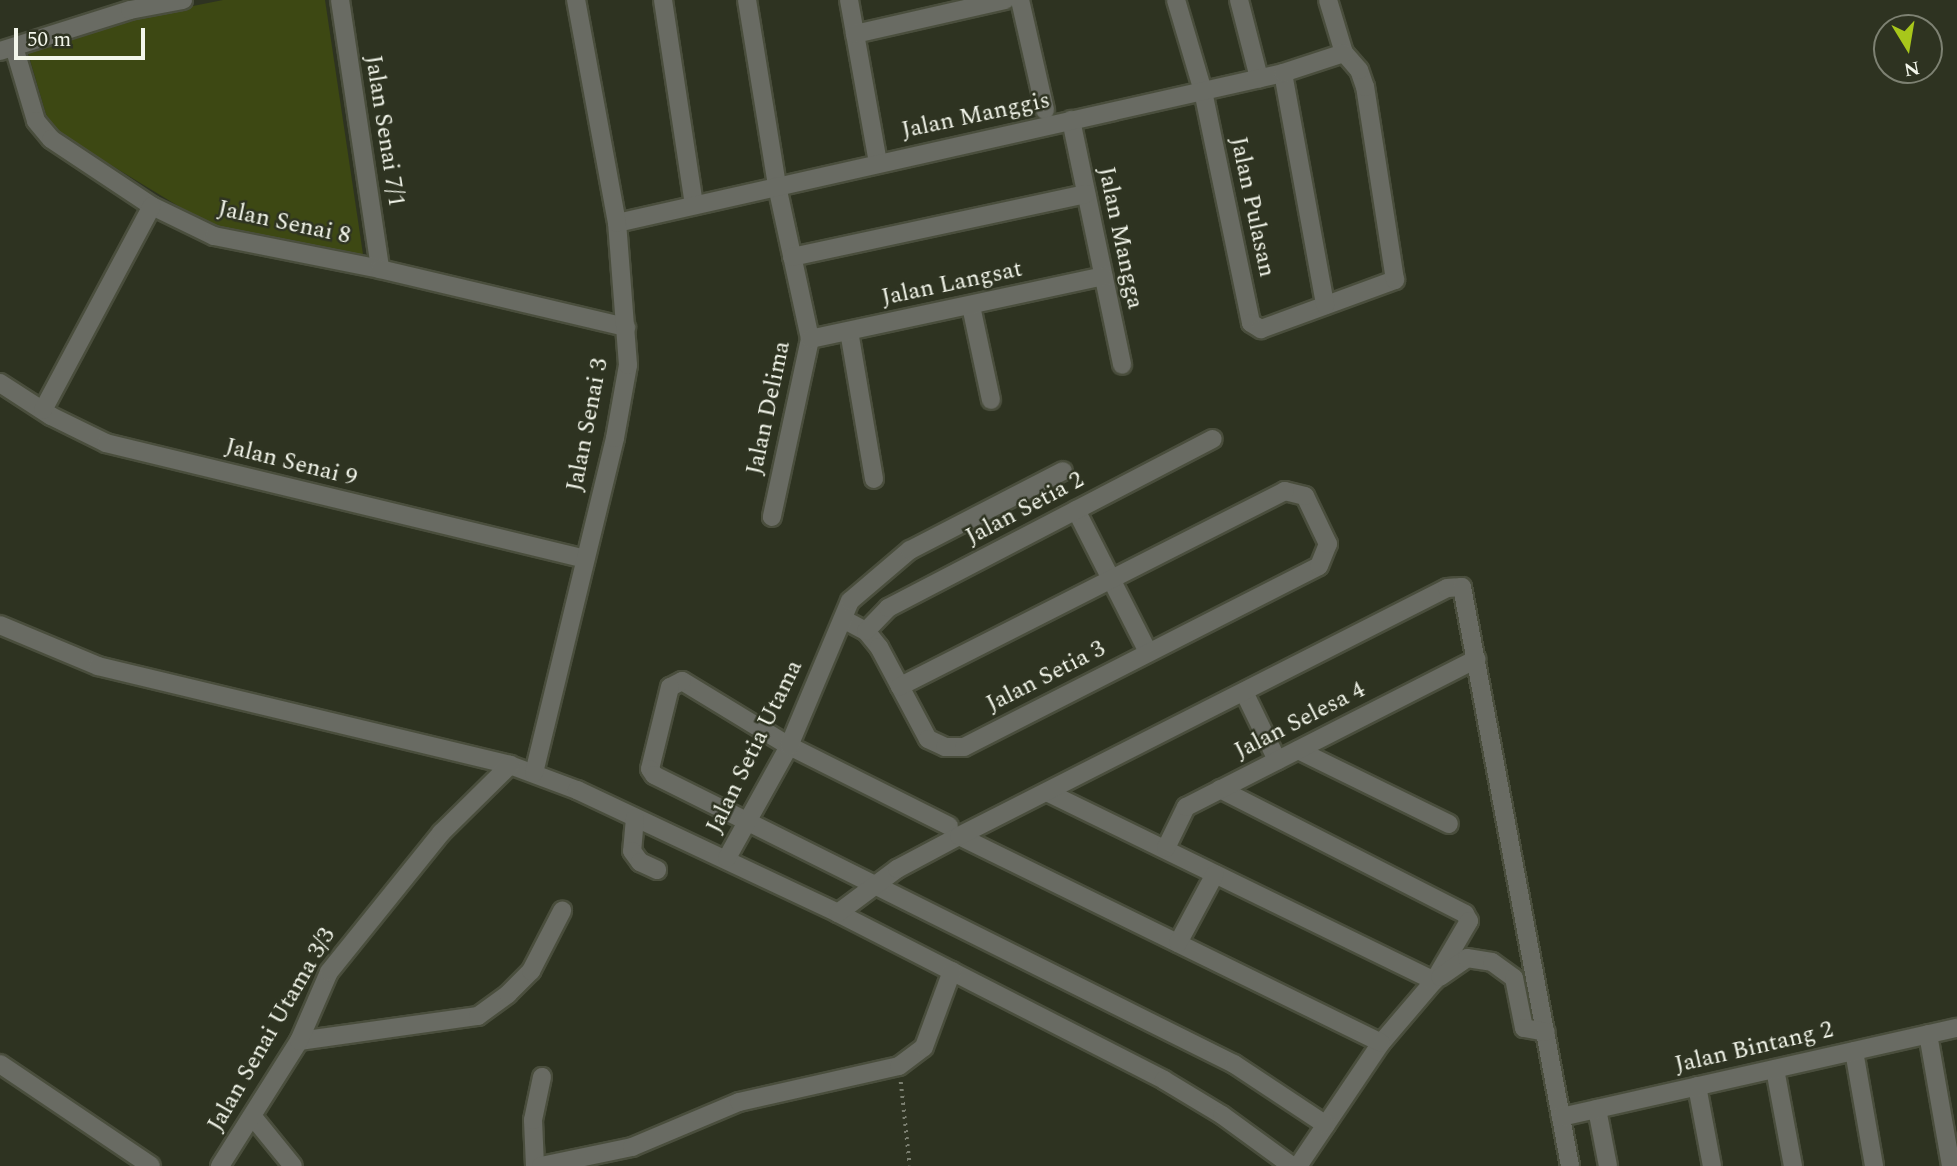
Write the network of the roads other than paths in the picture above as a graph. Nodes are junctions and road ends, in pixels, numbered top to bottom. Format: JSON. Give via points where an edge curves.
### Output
{"nodes":[{"id":1,"x":183,"y":0,"type":"edge"},
{"id":2,"x":340,"y":0,"type":"edge"},
{"id":3,"x":576,"y":0,"type":"edge"},
{"id":4,"x":663,"y":0,"type":"edge"},
{"id":5,"x":747,"y":0,"type":"edge"},
{"id":6,"x":849,"y":0,"type":"edge"},
{"id":7,"x":1020,"y":0,"type":"edge"},
{"id":8,"x":1176,"y":0,"type":"edge"},
{"id":9,"x":1239,"y":0,"type":"edge"},
{"id":10,"x":1328,"y":0,"type":"edge"},
{"id":11,"x":999,"y":1,"type":"edge"},
{"id":12,"x":128,"y":5,"type":"edge"},
{"id":13,"x":855,"y":34,"type":"junction"},
{"id":14,"x":7,"y":49,"type":"edge"},
{"id":15,"x":1344,"y":53,"type":"junction"},
{"id":16,"x":1283,"y":73,"type":"junction"},
{"id":17,"x":1259,"y":78,"type":"junction"},
{"id":18,"x":1203,"y":91,"type":"junction"},
{"id":19,"x":1045,"y":110,"type":"dead end"},
{"id":20,"x":1071,"y":120,"type":"junction"},
{"id":21,"x":878,"y":162,"type":"junction"},
{"id":22,"x":777,"y":186,"type":"junction"},
{"id":23,"x":1086,"y":194,"type":"junction"},
{"id":24,"x":694,"y":205,"type":"junction"},
{"id":25,"x":152,"y":206,"type":"junction"},
{"id":26,"x":617,"y":223,"type":"junction"},
{"id":27,"x":792,"y":257,"type":"junction"},
{"id":28,"x":380,"y":269,"type":"junction"},
{"id":29,"x":1103,"y":276,"type":"junction"},
{"id":30,"x":1325,"y":305,"type":"junction"},
{"id":31,"x":971,"y":306,"type":"junction"},
{"id":32,"x":626,"y":327,"type":"junction"},
{"id":33,"x":849,"y":331,"type":"junction"},
{"id":34,"x":810,"y":339,"type":"junction"},
{"id":35,"x":1122,"y":366,"type":"dead end"},
{"id":36,"x":0,"y":383,"type":"edge"},
{"id":37,"x":991,"y":400,"type":"dead end"},
{"id":38,"x":43,"y":410,"type":"junction"},
{"id":39,"x":1213,"y":439,"type":"dead end"},
{"id":40,"x":1063,"y":471,"type":"dead end"},
{"id":41,"x":874,"y":479,"type":"dead end"},
{"id":42,"x":1076,"y":510,"type":"junction"},
{"id":43,"x":772,"y":517,"type":"dead end"},
{"id":44,"x":585,"y":559,"type":"junction"},
{"id":45,"x":1112,"y":579,"type":"junction"},
{"id":46,"x":843,"y":619,"type":"junction"},
{"id":47,"x":0,"y":625,"type":"edge"},
{"id":48,"x":866,"y":631,"type":"junction"},
{"id":49,"x":1149,"y":652,"type":"junction"},
{"id":50,"x":1477,"y":659,"type":"junction"},
{"id":51,"x":900,"y":686,"type":"junction"},
{"id":52,"x":1244,"y":692,"type":"junction"},
{"id":53,"x":789,"y":746,"type":"junction"},
{"id":54,"x":1297,"y":750,"type":"junction"},
{"id":55,"x":1277,"y":760,"type":"junction"},
{"id":56,"x":510,"y":765,"type":"junction"},
{"id":57,"x":534,"y":773,"type":"junction"},
{"id":58,"x":1220,"y":789,"type":"junction"},
{"id":59,"x":1047,"y":792,"type":"junction"},
{"id":60,"x":635,"y":818,"type":"junction"},
{"id":61,"x":746,"y":821,"type":"junction"},
{"id":62,"x":1449,"y":824,"type":"dead end"},
{"id":63,"x":954,"y":831,"type":"junction"},
{"id":64,"x":1166,"y":849,"type":"junction"},
{"id":65,"x":727,"y":858,"type":"junction"},
{"id":66,"x":657,"y":870,"type":"dead end"},
{"id":67,"x":1215,"y":874,"type":"junction"},
{"id":68,"x":873,"y":886,"type":"junction"},
{"id":69,"x":562,"y":911,"type":"dead end"},
{"id":70,"x":838,"y":913,"type":"junction"},
{"id":71,"x":1178,"y":943,"type":"junction"},
{"id":72,"x":953,"y":971,"type":"junction"},
{"id":73,"x":1434,"y":981,"type":"junction"},
{"id":74,"x":1957,"y":1028,"type":"edge"},
{"id":75,"x":1546,"y":1032,"type":"junction"},
{"id":76,"x":1928,"y":1034,"type":"junction"},
{"id":77,"x":299,"y":1041,"type":"junction"},
{"id":78,"x":1381,"y":1043,"type":"junction"},
{"id":79,"x":1854,"y":1051,"type":"junction"},
{"id":80,"x":0,"y":1064,"type":"edge"},
{"id":81,"x":1775,"y":1069,"type":"junction"},
{"id":82,"x":542,"y":1077,"type":"dead end"},
{"id":83,"x":1697,"y":1086,"type":"junction"},
{"id":84,"x":1597,"y":1109,"type":"junction"},
{"id":85,"x":253,"y":1116,"type":"junction"},
{"id":86,"x":1561,"y":1116,"type":"junction"},
{"id":87,"x":1950,"y":1117,"type":"edge"},
{"id":88,"x":1326,"y":1125,"type":"junction"},
{"id":89,"x":617,"y":1158,"type":"edge"},
{"id":90,"x":151,"y":1166,"type":"edge"},
{"id":91,"x":220,"y":1166,"type":"edge"},
{"id":92,"x":293,"y":1166,"type":"edge"},
{"id":93,"x":535,"y":1166,"type":"edge"},
{"id":94,"x":541,"y":1166,"type":"edge"},
{"id":95,"x":1292,"y":1166,"type":"edge"},
{"id":96,"x":1298,"y":1166,"type":"edge"},
{"id":97,"x":1570,"y":1166,"type":"edge"},
{"id":98,"x":1608,"y":1166,"type":"edge"},
{"id":99,"x":1712,"y":1166,"type":"edge"},
{"id":100,"x":1793,"y":1166,"type":"edge"},
{"id":101,"x":1874,"y":1166,"type":"edge"},
{"id":102,"x":1951,"y":1166,"type":"edge"}],
"edges":[{"from":1,"to":12,"type":"street"},
{"from":2,"to":28,"type":"street","name":"Jalan Senai 7/1"},
{"from":3,"to":26,"type":"street","name":"Jalan Senai 3"},
{"from":4,"to":24,"type":"street"},
{"from":5,"to":22,"type":"street","name":"Jalan Delima"},
{"from":6,"to":13,"type":"street"},
{"from":7,"to":19,"type":"street"},
{"from":8,"to":18,"type":"street","name":"Jalan Pulasan"},
{"from":9,"to":17,"type":"street"},
{"from":10,"to":15,"type":"street"},
{"from":11,"to":13,"type":"street"},
{"from":12,"to":14,"type":"street"},
{"from":13,"to":21,"type":"street"},
{"from":14,"to":25,"type":"street","name":"Jalan Senai 8","via":[[36,121],[51,139]]},
{"from":15,"to":16,"type":"street","name":"Jalan Manggis"},
{"from":15,"to":30,"type":"street","via":[[1359,70],[1365,87],[1397,270],[1395,280]]},
{"from":16,"to":17,"type":"street","name":"Jalan Manggis"},
{"from":16,"to":30,"type":"street"},
{"from":17,"to":18,"type":"street","name":"Jalan Manggis"},
{"from":18,"to":20,"type":"street","name":"Jalan Manggis"},
{"from":18,"to":30,"type":"street","name":"Jalan Pulasan","via":[[1251,323],[1261,329]]},
{"from":20,"to":21,"type":"street","name":"Jalan Manggis"},
{"from":20,"to":23,"type":"street","name":"Jalan Mangga"},
{"from":21,"to":22,"type":"street","name":"Jalan Manggis"},
{"from":22,"to":24,"type":"street","name":"Jalan Manggis"},
{"from":22,"to":27,"type":"street","name":"Jalan Delima"},
{"from":23,"to":27,"type":"street"},
{"from":23,"to":29,"type":"street","name":"Jalan Mangga"},
{"from":24,"to":26,"type":"street","name":"Jalan Manggis"},
{"from":25,"to":28,"type":"street","name":"Jalan Senai 8","via":[[214,236]]},
{"from":25,"to":38,"type":"street"},
{"from":26,"to":32,"type":"street","name":"Jalan Senai 3"},
{"from":27,"to":34,"type":"street","name":"Jalan Delima"},
{"from":28,"to":32,"type":"street","name":"Jalan Senai 8"},
{"from":29,"to":31,"type":"street","name":"Jalan Langsat"},
{"from":29,"to":35,"type":"street","name":"Jalan Mangga"},
{"from":31,"to":33,"type":"street","name":"Jalan Langsat"},
{"from":31,"to":37,"type":"street"},
{"from":32,"to":44,"type":"street","name":"Jalan Senai 3","via":[[628,365]]},
{"from":33,"to":34,"type":"street","name":"Jalan Langsat"},
{"from":33,"to":41,"type":"street"},
{"from":34,"to":43,"type":"street","name":"Jalan Delima"},
{"from":36,"to":38,"type":"street","name":"Jalan Senai 9"},
{"from":38,"to":44,"type":"street","name":"Jalan Senai 9","via":[[106,443]]},
{"from":39,"to":42,"type":"street","name":"Jalan Setia 2"},
{"from":40,"to":46,"type":"street","name":"Jalan Setia Utama","via":[[910,550],[850,601]]},
{"from":42,"to":45,"type":"street"},
{"from":42,"to":48,"type":"street","name":"Jalan Setia 2","via":[[888,608]]},
{"from":44,"to":57,"type":"street","name":"Jalan Senai 3"},
{"from":45,"to":49,"type":"street"},
{"from":45,"to":49,"type":"street","name":"Jalan Setia 3","via":[[1292,490],[1306,496],[1328,544],[1319,566]]},
{"from":45,"to":51,"type":"street"},
{"from":46,"to":48,"type":"street"},
{"from":46,"to":53,"type":"street","name":"Jalan Setia Utama"},
{"from":47,"to":56,"type":"street","via":[[98,666]]},
{"from":48,"to":51,"type":"street","name":"Jalan Setia 3"},
{"from":49,"to":51,"type":"street","name":"Jalan Setia 3","via":[[964,747],[945,747],[928,739]]},
{"from":50,"to":52,"type":"street","via":[[1465,590],[1447,588]]},
{"from":50,"to":54,"type":"street","name":"Jalan Selesa 4"},
{"from":50,"to":75,"type":"street"},
{"from":52,"to":55,"type":"street"},
{"from":52,"to":59,"type":"street"},
{"from":53,"to":61,"type":"street","name":"Jalan Setia Utama"},
{"from":53,"to":61,"type":"street","via":[[682,681],[670,687],[650,769]]},
{"from":53,"to":63,"type":"street"},
{"from":54,"to":55,"type":"street","name":"Jalan Selesa 4"},
{"from":54,"to":62,"type":"street"},
{"from":55,"to":58,"type":"street","name":"Jalan Selesa 4"},
{"from":56,"to":57,"type":"street"},
{"from":56,"to":77,"type":"street","name":"Jalan Senai Utama 3/3","via":[[441,833],[361,928],[329,971]]},
{"from":57,"to":60,"type":"street"},
{"from":58,"to":64,"type":"street","name":"Jalan Selesa 4","via":[[1186,807]]},
{"from":58,"to":73,"type":"street","via":[[1465,914],[1468,926]]},
{"from":59,"to":63,"type":"street"},
{"from":59,"to":64,"type":"street"},
{"from":60,"to":65,"type":"street"},
{"from":60,"to":66,"type":"street","via":[[632,850],[640,862]]},
{"from":61,"to":65,"type":"street","name":"Jalan Setia Utama"},
{"from":61,"to":68,"type":"street"},
{"from":63,"to":68,"type":"street"},
{"from":63,"to":71,"type":"street"},
{"from":64,"to":67,"type":"street"},
{"from":65,"to":70,"type":"street"},
{"from":67,"to":71,"type":"street"},
{"from":67,"to":73,"type":"street"},
{"from":68,"to":70,"type":"street"},
{"from":68,"to":88,"type":"street","via":[[1234,1063]]},
{"from":69,"to":77,"type":"street","via":[[531,971],[478,1016]]},
{"from":70,"to":72,"type":"street"},
{"from":71,"to":78,"type":"street"},
{"from":72,"to":89,"type":"street","via":[[924,1047],[899,1066],[739,1102]]},
{"from":72,"to":95,"type":"street","via":[[1164,1080]]},
{"from":73,"to":75,"type":"street","via":[[1467,958],[1492,962],[1514,978],[1524,1028]]},
{"from":73,"to":78,"type":"street"},
{"from":74,"to":76,"type":"street","name":"Jalan Bintang 2"},
{"from":75,"to":86,"type":"street"},
{"from":76,"to":79,"type":"street","name":"Jalan Bintang 2"},
{"from":76,"to":87,"type":"street"},
{"from":77,"to":85,"type":"street","name":"Jalan Senai Utama 3/3"},
{"from":78,"to":88,"type":"street"},
{"from":79,"to":81,"type":"street","name":"Jalan Bintang 2"},
{"from":79,"to":101,"type":"street"},
{"from":80,"to":90,"type":"street"},
{"from":81,"to":83,"type":"street","name":"Jalan Bintang 2"},
{"from":81,"to":100,"type":"street"},
{"from":82,"to":93,"type":"street","via":[[533,1120]]},
{"from":83,"to":84,"type":"street","name":"Jalan Bintang 2"},
{"from":83,"to":99,"type":"street"},
{"from":84,"to":86,"type":"street","name":"Jalan Bintang 2"},
{"from":84,"to":98,"type":"street"},
{"from":85,"to":91,"type":"street","name":"Jalan Senai Utama 3/3"},
{"from":85,"to":92,"type":"street"},
{"from":86,"to":97,"type":"street"},
{"from":87,"to":102,"type":"street"},
{"from":88,"to":96,"type":"street"},
{"from":89,"to":94,"type":"street"}]}
